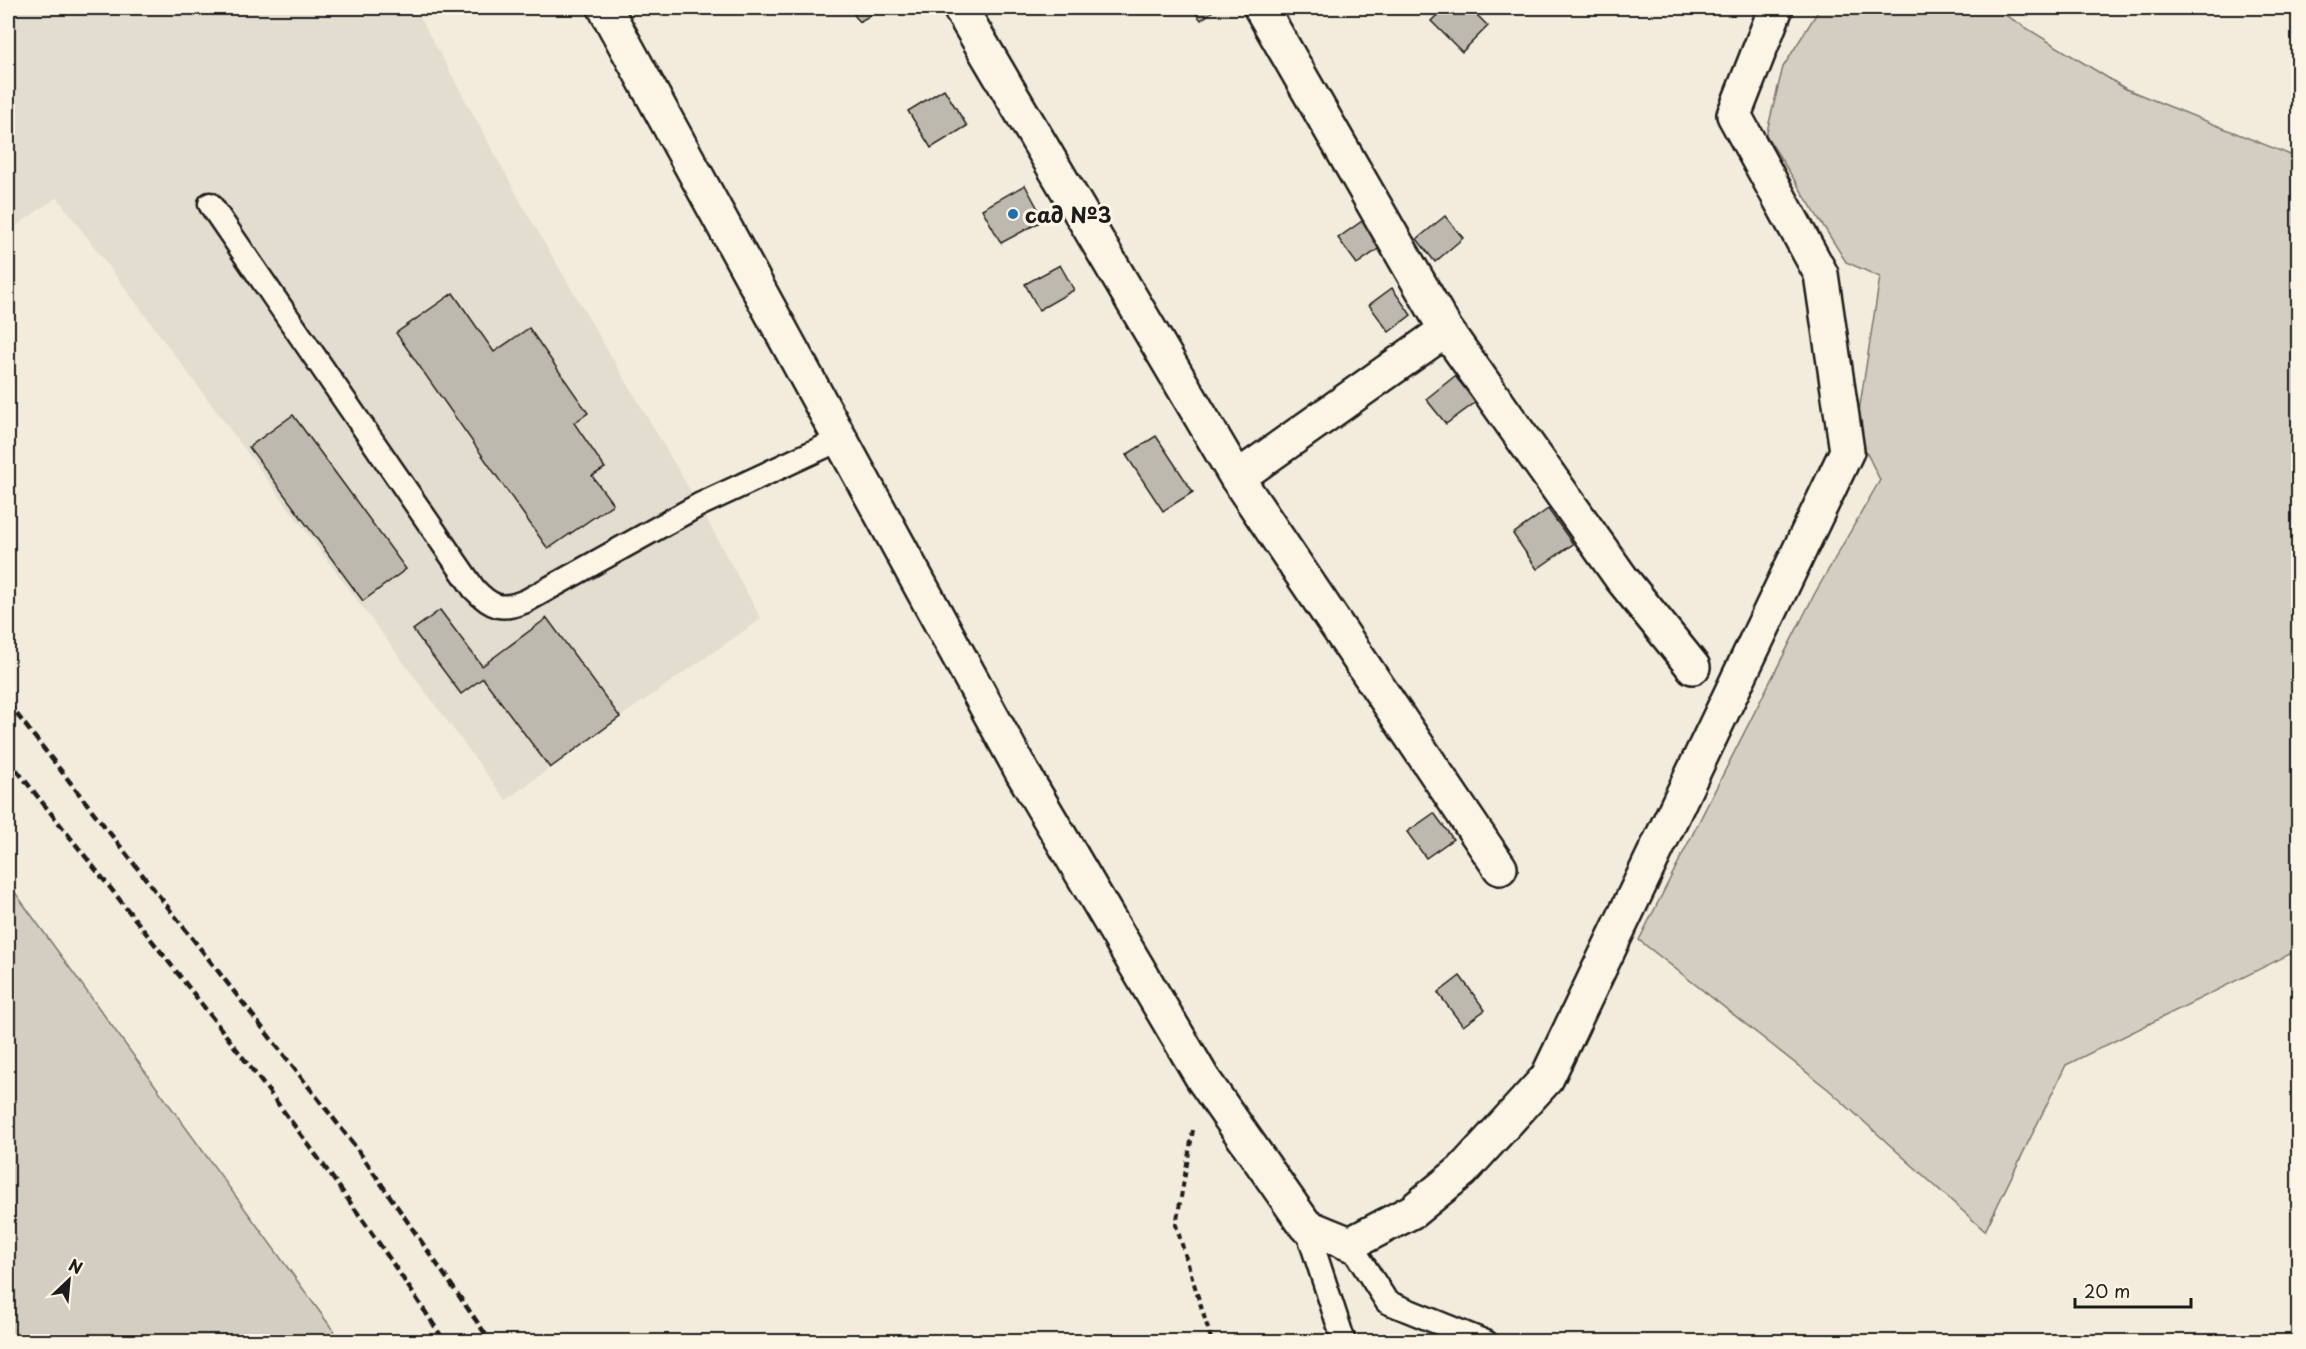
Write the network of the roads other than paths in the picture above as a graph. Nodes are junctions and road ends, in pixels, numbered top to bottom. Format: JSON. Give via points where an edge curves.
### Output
{"nodes":[{"id":1,"x":605,"y":8,"type":"edge"},
{"id":2,"x":960,"y":8,"type":"edge"},
{"id":3,"x":1261,"y":8,"type":"edge"},
{"id":4,"x":1776,"y":8,"type":"edge"},
{"id":5,"x":210,"y":204,"type":"dead end"},
{"id":6,"x":1446,"y":330,"type":"junction"},
{"id":7,"x":841,"y":439,"type":"junction"},
{"id":8,"x":1237,"y":478,"type":"junction"},
{"id":9,"x":1693,"y":667,"type":"dead end"},
{"id":10,"x":1500,"y":868,"type":"dead end"},
{"id":11,"x":1306,"y":1226,"type":"junction"},
{"id":12,"x":1350,"y":1244,"type":"junction"},
{"id":13,"x":1344,"y":1341,"type":"edge"},
{"id":14,"x":1486,"y":1341,"type":"edge"}],
"edges":[{"from":1,"to":7,"type":"street"},
{"from":2,"to":8,"type":"street"},
{"from":3,"to":6,"type":"street"},
{"from":4,"to":12,"type":"street","via":[[1734,115],[1821,274],[1846,451],[1547,1078],[1462,1171],[1413,1211]]},
{"from":5,"to":7,"type":"lane","via":[[474,589],[484,600],[499,607],[526,601],[699,505]]},
{"from":6,"to":8,"type":"street"},
{"from":6,"to":9,"type":"street","via":[[1623,579]]},
{"from":7,"to":11,"type":"street","via":[[1021,770],[1203,1079]]},
{"from":8,"to":10,"type":"street"},
{"from":11,"to":12,"type":"street"},
{"from":11,"to":13,"type":"lane"},
{"from":12,"to":14,"type":"lane","via":[[1387,1302]]}]}
